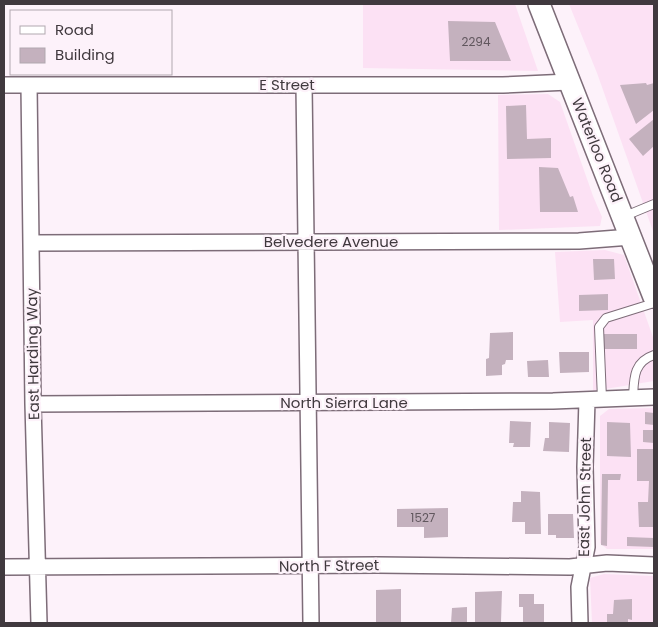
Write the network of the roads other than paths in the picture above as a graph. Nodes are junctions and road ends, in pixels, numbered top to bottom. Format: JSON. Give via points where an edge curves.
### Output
{"nodes":[{"id":1,"x":539,"y":4,"type":"edge"},
{"id":2,"x":569,"y":82,"type":"junction"},
{"id":3,"x":4,"y":85,"type":"edge"},
{"id":4,"x":29,"y":85,"type":"junction"},
{"id":5,"x":304,"y":85,"type":"junction"},
{"id":6,"x":654,"y":204,"type":"edge"},
{"id":7,"x":623,"y":217,"type":"junction"},
{"id":8,"x":631,"y":237,"type":"junction"},
{"id":9,"x":306,"y":242,"type":"junction"},
{"id":10,"x":31,"y":244,"type":"junction"},
{"id":11,"x":654,"y":297,"type":"edge"},
{"id":12,"x":654,"y":303,"type":"edge"},
{"id":13,"x":654,"y":355,"type":"edge"},
{"id":14,"x":654,"y":397,"type":"edge"},
{"id":15,"x":633,"y":398,"type":"junction"},
{"id":16,"x":594,"y":400,"type":"junction"},
{"id":17,"x":309,"y":403,"type":"junction"},
{"id":18,"x":33,"y":404,"type":"junction"},
{"id":19,"x":583,"y":565,"type":"junction"},
{"id":20,"x":654,"y":565,"type":"edge"},
{"id":21,"x":312,"y":566,"type":"junction"},
{"id":22,"x":4,"y":567,"type":"edge"},
{"id":23,"x":38,"y":567,"type":"junction"},
{"id":24,"x":39,"y":623,"type":"edge"},
{"id":25,"x":311,"y":623,"type":"edge"},
{"id":26,"x":580,"y":623,"type":"edge"}],
"edges":[{"from":1,"to":2,"type":"main road","name":"Waterloo Road"},
{"from":2,"to":5,"type":"street","name":"E Street"},
{"from":2,"to":7,"type":"main road","name":"Waterloo Road"},
{"from":3,"to":4,"type":"street","name":"E Street"},
{"from":4,"to":5,"type":"street","name":"E Street"},
{"from":4,"to":10,"type":"street","name":"East Harding Way"},
{"from":5,"to":9,"type":"street"},
{"from":6,"to":7,"type":"lane"},
{"from":7,"to":8,"type":"main road","name":"Waterloo Road"},
{"from":8,"to":9,"type":"street","name":"Belvedere Avenue","via":[[579,241]]},
{"from":8,"to":11,"type":"main road","name":"Waterloo Road"},
{"from":9,"to":10,"type":"street","name":"Belvedere Avenue"},
{"from":9,"to":17,"type":"street"},
{"from":10,"to":18,"type":"street","name":"East Harding Way"},
{"from":12,"to":16,"type":"lane","via":[[602,321]]},
{"from":13,"to":15,"type":"lane","via":[[647,357],[636,370]]},
{"from":14,"to":15,"type":"street","name":"North Sierra Lane"},
{"from":15,"to":16,"type":"street","name":"North Sierra Lane"},
{"from":16,"to":17,"type":"street","name":"North Sierra Lane"},
{"from":16,"to":19,"type":"street","name":"East John Street","via":[[585,467],[587,547]]},
{"from":17,"to":18,"type":"street","name":"North Sierra Lane"},
{"from":17,"to":21,"type":"street"},
{"from":18,"to":23,"type":"street","name":"East Harding Way"},
{"from":19,"to":20,"type":"street","name":"North F Street"},
{"from":19,"to":21,"type":"street","name":"North F Street"},
{"from":19,"to":26,"type":"street","name":"East John Street","via":[[579,587]]},
{"from":21,"to":23,"type":"street","name":"North F Street"},
{"from":21,"to":25,"type":"street"},
{"from":22,"to":23,"type":"street","name":"North F Street"},
{"from":23,"to":24,"type":"street","name":"East Harding Way"}]}
